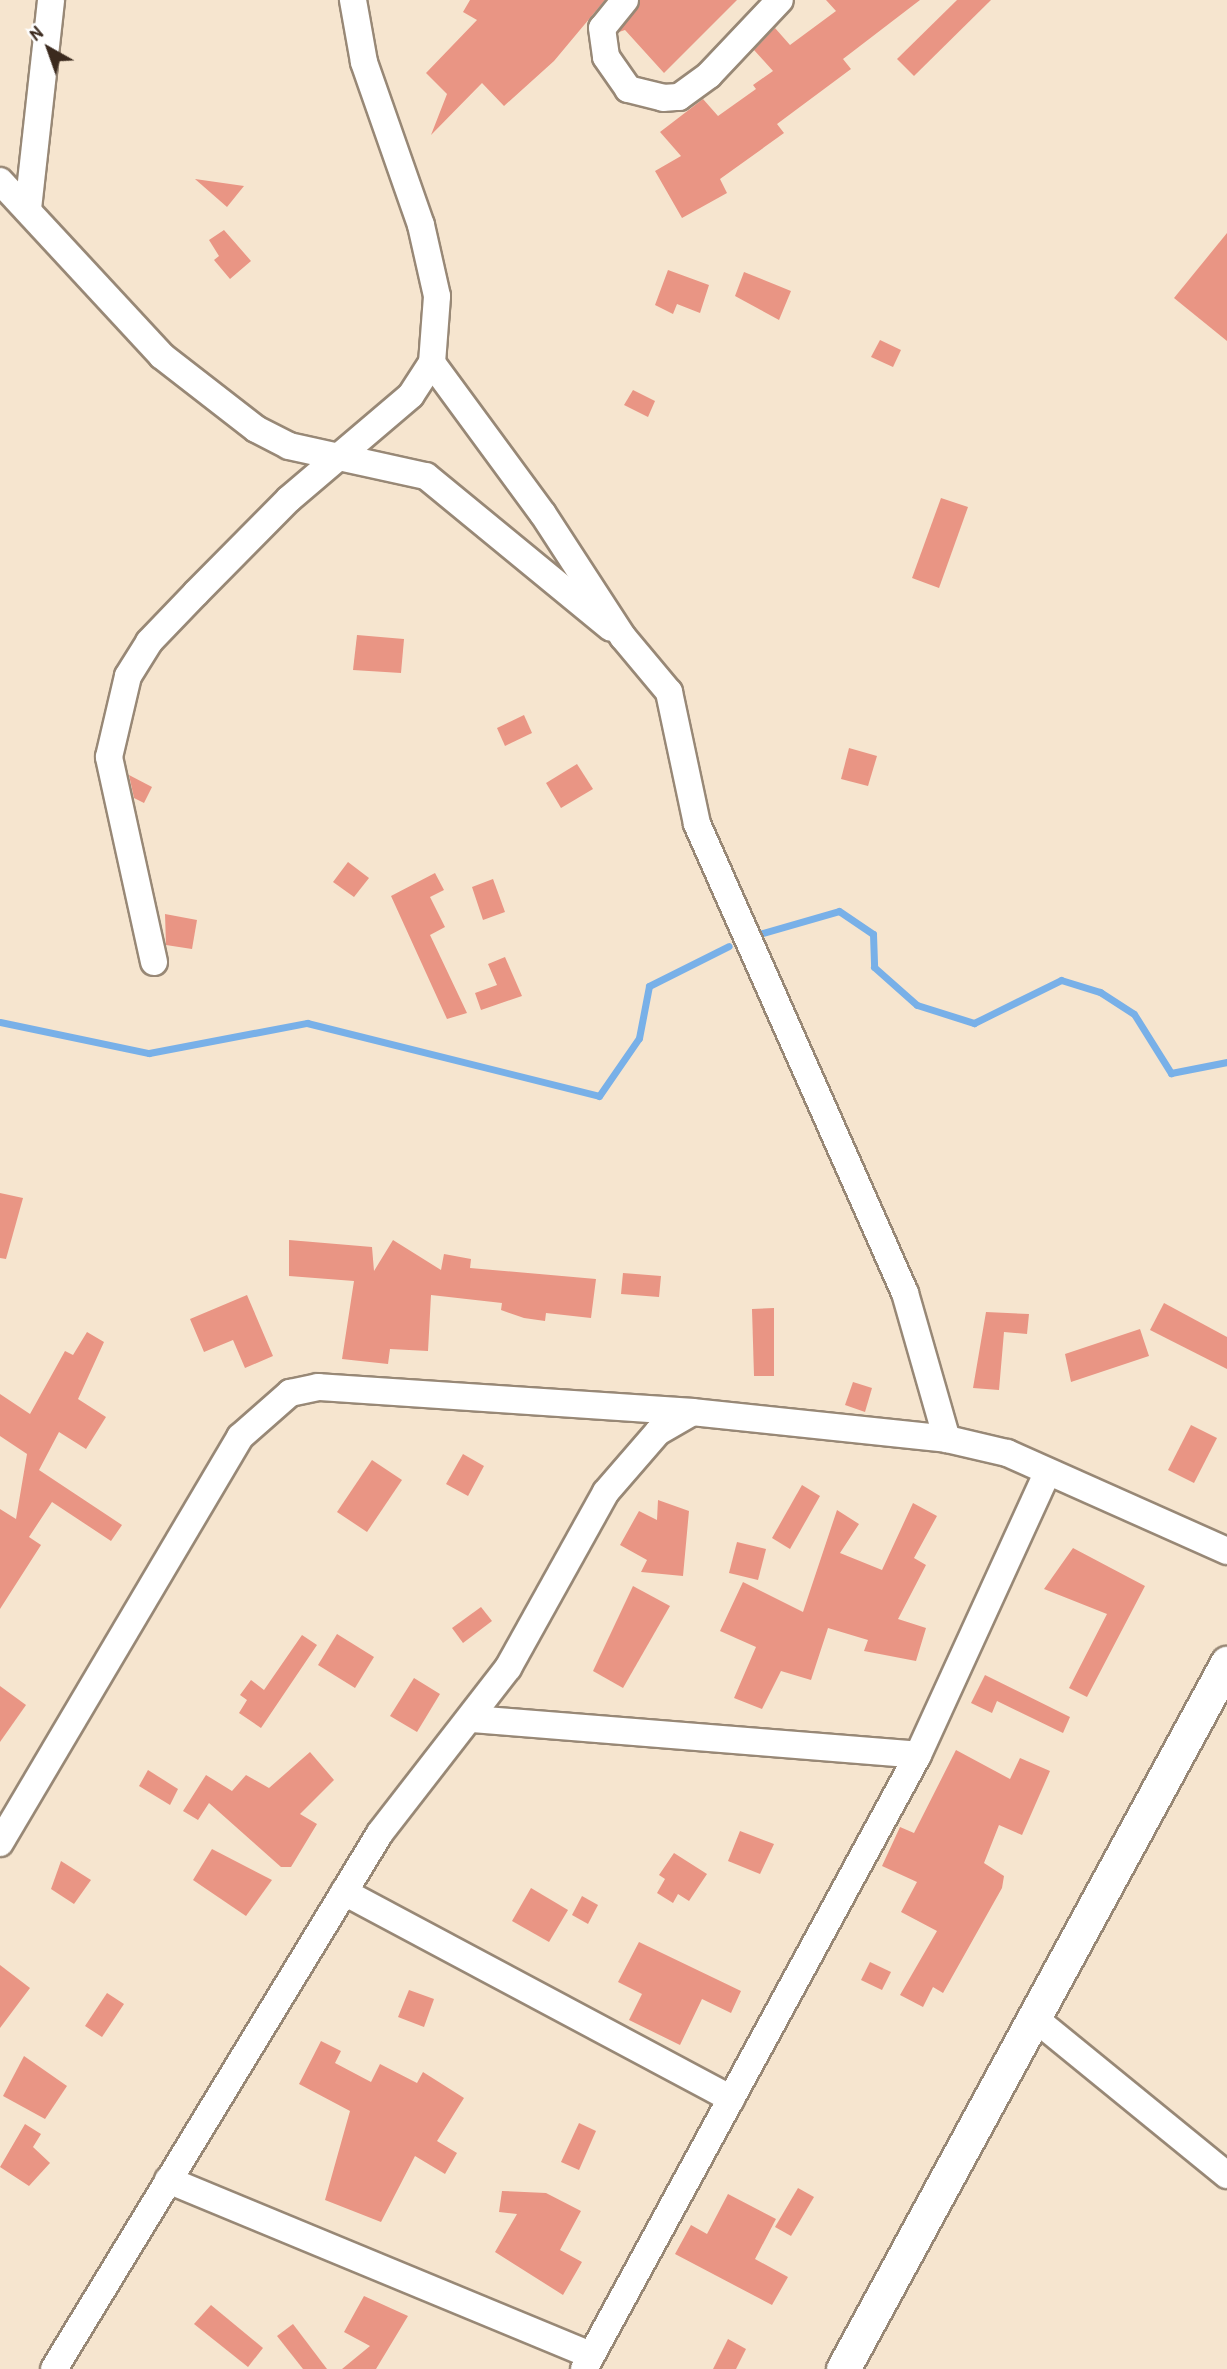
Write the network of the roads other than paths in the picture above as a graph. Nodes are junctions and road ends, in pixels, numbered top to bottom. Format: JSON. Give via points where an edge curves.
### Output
{"nodes":[{"id":1,"x":51,"y":0,"type":"edge"},
{"id":2,"x":353,"y":0,"type":"edge"},
{"id":3,"x":625,"y":0,"type":"edge"},
{"id":4,"x":780,"y":0,"type":"edge"},
{"id":5,"x":0,"y":181,"type":"edge"},
{"id":6,"x":28,"y":209,"type":"junction"},
{"id":7,"x":432,"y":363,"type":"junction"},
{"id":8,"x":340,"y":458,"type":"junction"},
{"id":9,"x":623,"y":637,"type":"junction"},
{"id":10,"x":154,"y":962,"type":"dead end"},
{"id":11,"x":692,"y":1412,"type":"junction"},
{"id":12,"x":947,"y":1439,"type":"junction"},
{"id":13,"x":1046,"y":1473,"type":"junction"},
{"id":14,"x":1227,"y":1551,"type":"edge"},
{"id":15,"x":1227,"y":1663,"type":"edge"},
{"id":16,"x":473,"y":1719,"type":"junction"},
{"id":17,"x":918,"y":1755,"type":"junction"},
{"id":18,"x":0,"y":1843,"type":"edge"},
{"id":19,"x":344,"y":1892,"type":"junction"},
{"id":20,"x":1033,"y":2017,"type":"junction"},
{"id":21,"x":731,"y":2099,"type":"junction"},
{"id":22,"x":1227,"y":2175,"type":"edge"},
{"id":23,"x":168,"y":2180,"type":"junction"},
{"id":24,"x":587,"y":2362,"type":"edge"},
{"id":25,"x":54,"y":2369,"type":"edge"},
{"id":26,"x":843,"y":2369,"type":"edge"}],
"edges":[{"from":1,"to":6,"type":"street"},
{"from":2,"to":7,"type":"street","via":[[364,62],[421,225],[437,296]]},
{"from":3,"to":4,"type":"street","via":[[602,28],[606,57],[628,89],[663,99],[701,82]]},
{"from":5,"to":6,"type":"street"},
{"from":6,"to":8,"type":"street","via":[[132,326],[193,382],[289,446]]},
{"from":7,"to":8,"type":"street","via":[[411,395]]},
{"from":7,"to":9,"type":"street"},
{"from":8,"to":9,"type":"street","via":[[394,464],[426,475],[567,598]]},
{"from":8,"to":10,"type":"street","via":[[289,499],[196,593],[149,642],[128,676],[109,757]]},
{"from":9,"to":12,"type":"street","via":[[669,692],[697,824],[905,1293]]},
{"from":11,"to":12,"type":"street"},
{"from":11,"to":16,"type":"street","via":[[658,1433],[606,1492],[554,1592]]},
{"from":11,"to":18,"type":"street","via":[[318,1387],[290,1393],[240,1437]]},
{"from":12,"to":13,"type":"street","via":[[1007,1453]]},
{"from":13,"to":14,"type":"street"},
{"from":13,"to":17,"type":"street"},
{"from":15,"to":20,"type":"street"},
{"from":16,"to":17,"type":"street"},
{"from":16,"to":19,"type":"street","via":[[380,1833]]},
{"from":17,"to":21,"type":"street"},
{"from":19,"to":21,"type":"street"},
{"from":19,"to":23,"type":"street"},
{"from":20,"to":22,"type":"street"},
{"from":20,"to":26,"type":"street"},
{"from":21,"to":24,"type":"street"},
{"from":23,"to":24,"type":"street"},
{"from":23,"to":25,"type":"street"}]}
